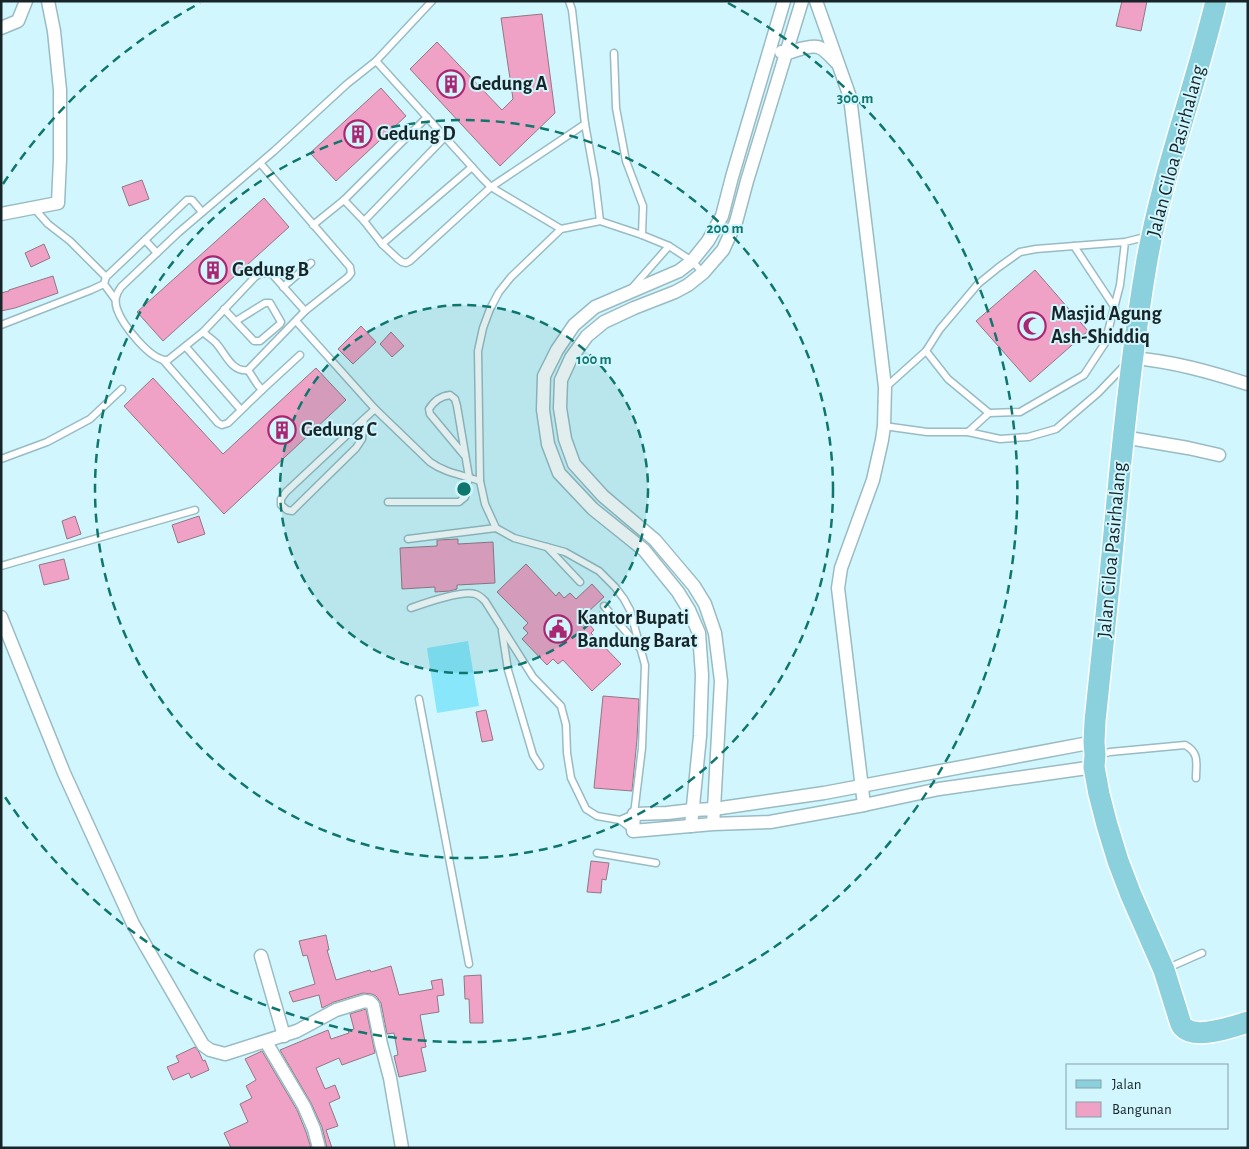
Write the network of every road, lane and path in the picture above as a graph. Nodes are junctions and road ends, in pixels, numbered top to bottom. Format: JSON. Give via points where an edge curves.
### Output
{"nodes":[{"id":1,"x":26,"y":1,"type":"edge"},
{"id":2,"x":48,"y":1,"type":"edge"},
{"id":3,"x":432,"y":1,"type":"edge"},
{"id":4,"x":569,"y":1,"type":"edge"},
{"id":5,"x":784,"y":1,"type":"edge"},
{"id":6,"x":802,"y":1,"type":"edge"},
{"id":7,"x":816,"y":1,"type":"edge"},
{"id":8,"x":1216,"y":1,"type":"edge"},
{"id":9,"x":1,"y":28,"type":"edge"},
{"id":10,"x":769,"y":50,"type":"junction"},
{"id":11,"x":614,"y":53,"type":"dead end"},
{"id":12,"x":786,"y":54,"type":"junction"},
{"id":13,"x":376,"y":61,"type":"junction"},
{"id":14,"x":841,"y":68,"type":"junction"},
{"id":15,"x":427,"y":117,"type":"junction"},
{"id":16,"x":585,"y":124,"type":"junction"},
{"id":17,"x":445,"y":137,"type":"junction"},
{"id":18,"x":260,"y":163,"type":"junction"},
{"id":19,"x":472,"y":167,"type":"junction"},
{"id":20,"x":491,"y":186,"type":"junction"},
{"id":21,"x":344,"y":200,"type":"junction"},
{"id":22,"x":33,"y":207,"type":"junction"},
{"id":23,"x":202,"y":212,"type":"junction"},
{"id":24,"x":1,"y":214,"type":"edge"},
{"id":25,"x":364,"y":220,"type":"junction"},
{"id":26,"x":600,"y":221,"type":"junction"},
{"id":27,"x":313,"y":225,"type":"junction"},
{"id":28,"x":561,"y":229,"type":"junction"},
{"id":29,"x":642,"y":235,"type":"junction"},
{"id":30,"x":1152,"y":236,"type":"junction"},
{"id":31,"x":145,"y":240,"type":"junction"},
{"id":32,"x":1125,"y":242,"type":"junction"},
{"id":33,"x":382,"y":244,"type":"junction"},
{"id":34,"x":669,"y":246,"type":"junction"},
{"id":35,"x":1074,"y":246,"type":"junction"},
{"id":36,"x":157,"y":253,"type":"junction"},
{"id":37,"x":692,"y":261,"type":"junction"},
{"id":38,"x":312,"y":262,"type":"dead end"},
{"id":39,"x":703,"y":273,"type":"junction"},
{"id":40,"x":105,"y":280,"type":"junction"},
{"id":41,"x":283,"y":287,"type":"junction"},
{"id":42,"x":629,"y":293,"type":"junction"},
{"id":43,"x":115,"y":299,"type":"junction"},
{"id":44,"x":1115,"y":308,"type":"junction"},
{"id":45,"x":224,"y":309,"type":"junction"},
{"id":46,"x":305,"y":311,"type":"junction"},
{"id":47,"x":236,"y":321,"type":"junction"},
{"id":48,"x":296,"y":321,"type":"junction"},
{"id":49,"x":1,"y":325,"type":"edge"},
{"id":50,"x":204,"y":332,"type":"junction"},
{"id":51,"x":186,"y":347,"type":"junction"},
{"id":52,"x":926,"y":351,"type":"junction"},
{"id":53,"x":300,"y":355,"type":"dead end"},
{"id":54,"x":1132,"y":358,"type":"junction"},
{"id":55,"x":164,"y":361,"type":"junction"},
{"id":56,"x":248,"y":370,"type":"junction"},
{"id":57,"x":1248,"y":384,"type":"edge"},
{"id":58,"x":885,"y":387,"type":"junction"},
{"id":59,"x":122,"y":390,"type":"dead end"},
{"id":60,"x":262,"y":390,"type":"junction"},
{"id":61,"x":375,"y":409,"type":"junction"},
{"id":62,"x":241,"y":410,"type":"junction"},
{"id":63,"x":989,"y":413,"type":"junction"},
{"id":64,"x":364,"y":419,"type":"junction"},
{"id":65,"x":884,"y":426,"type":"junction"},
{"id":66,"x":968,"y":432,"type":"junction"},
{"id":67,"x":1123,"y":437,"type":"junction"},
{"id":68,"x":1219,"y":455,"type":"dead end"},
{"id":69,"x":465,"y":456,"type":"junction"},
{"id":70,"x":1,"y":459,"type":"edge"},
{"id":71,"x":469,"y":477,"type":"junction"},
{"id":72,"x":480,"y":481,"type":"junction"},
{"id":73,"x":388,"y":502,"type":"dead end"},
{"id":74,"x":195,"y":510,"type":"dead end"},
{"id":75,"x":496,"y":528,"type":"junction"},
{"id":76,"x":408,"y":539,"type":"dead end"},
{"id":77,"x":547,"y":546,"type":"junction"},
{"id":78,"x":1,"y":566,"type":"edge"},
{"id":79,"x":580,"y":582,"type":"dead end"},
{"id":80,"x":604,"y":606,"type":"dead end"},
{"id":81,"x":411,"y":608,"type":"dead end"},
{"id":82,"x":1,"y":617,"type":"edge"},
{"id":83,"x":502,"y":628,"type":"junction"},
{"id":84,"x":641,"y":648,"type":"junction"},
{"id":85,"x":419,"y":699,"type":"dead end"},
{"id":86,"x":1094,"y":755,"type":"junction"},
{"id":87,"x":540,"y":766,"type":"dead end"},
{"id":88,"x":1196,"y":778,"type":"dead end"},
{"id":89,"x":862,"y":786,"type":"junction"},
{"id":90,"x":864,"y":805,"type":"junction"},
{"id":91,"x":693,"y":810,"type":"junction"},
{"id":92,"x":714,"y":810,"type":"junction"},
{"id":93,"x":634,"y":814,"type":"junction"},
{"id":94,"x":620,"y":820,"type":"junction"},
{"id":95,"x":713,"y":824,"type":"junction"},
{"id":96,"x":691,"y":826,"type":"junction"},
{"id":97,"x":633,"y":830,"type":"junction"},
{"id":98,"x":597,"y":853,"type":"dead end"},
{"id":99,"x":656,"y":863,"type":"dead end"},
{"id":100,"x":1202,"y":953,"type":"dead end"},
{"id":101,"x":262,"y":956,"type":"dead end"},
{"id":102,"x":469,"y":964,"type":"dead end"},
{"id":103,"x":1164,"y":970,"type":"junction"},
{"id":104,"x":1248,"y":1022,"type":"edge"},
{"id":105,"x":284,"y":1036,"type":"junction"},
{"id":106,"x":266,"y":1042,"type":"junction"},
{"id":107,"x":319,"y":1148,"type":"edge"},
{"id":108,"x":402,"y":1148,"type":"edge"}],
"edges":[{"from":1,"to":9,"type":"street","via":[[18,21]]},
{"from":2,"to":22,"type":"street","via":[[60,90],[58,203]]},
{"from":3,"to":13,"type":"lane"},
{"from":4,"to":16,"type":"lane"},
{"from":5,"to":10,"type":"street"},
{"from":6,"to":12,"type":"street"},
{"from":7,"to":14,"type":"street"},
{"from":8,"to":30,"type":"main road","name":"Jalan Ciloa Pasirhalang"},
{"from":10,"to":12,"type":"street"},
{"from":10,"to":37,"type":"street","via":[[722,216],[708,242]]},
{"from":11,"to":29,"type":"lane","via":[[616,108],[626,161],[643,206]]},
{"from":12,"to":14,"type":"street","via":[[811,46],[824,49]]},
{"from":12,"to":39,"type":"street","via":[[736,222],[723,250]]},
{"from":13,"to":15,"type":"lane"},
{"from":13,"to":18,"type":"lane"},
{"from":14,"to":58,"type":"street","via":[[850,97]]},
{"from":15,"to":17,"type":"lane"},
{"from":15,"to":21,"type":"lane"},
{"from":16,"to":20,"type":"lane"},
{"from":16,"to":26,"type":"lane"},
{"from":17,"to":19,"type":"lane"},
{"from":17,"to":25,"type":"lane"},
{"from":18,"to":23,"type":"lane"},
{"from":18,"to":27,"type":"lane"},
{"from":19,"to":20,"type":"lane"},
{"from":19,"to":33,"type":"lane"},
{"from":20,"to":28,"type":"lane"},
{"from":20,"to":33,"type":"lane","via":[[410,262],[402,262]]},
{"from":21,"to":25,"type":"lane"},
{"from":21,"to":27,"type":"lane"},
{"from":22,"to":24,"type":"street"},
{"from":22,"to":40,"type":"lane"},
{"from":23,"to":31,"type":"lane","via":[[192,200],[187,200]]},
{"from":23,"to":36,"type":"lane"},
{"from":25,"to":33,"type":"lane"},
{"from":26,"to":28,"type":"lane"},
{"from":26,"to":29,"type":"lane"},
{"from":27,"to":46,"type":"lane","via":[[350,267],[351,273]]},
{"from":28,"to":72,"type":"lane","via":[[499,292],[483,328],[478,351]]},
{"from":29,"to":34,"type":"lane"},
{"from":30,"to":32,"type":"lane"},
{"from":30,"to":54,"type":"main road","name":"Jalan Ciloa Pasirhalang"},
{"from":31,"to":36,"type":"lane"},
{"from":31,"to":40,"type":"lane"},
{"from":32,"to":35,"type":"lane"},
{"from":32,"to":44,"type":"lane"},
{"from":34,"to":37,"type":"lane"},
{"from":34,"to":42,"type":"lane"},
{"from":35,"to":44,"type":"lane"},
{"from":35,"to":52,"type":"lane","via":[[1020,252],[978,284]]},
{"from":36,"to":43,"type":"lane","via":[[121,287]]},
{"from":37,"to":39,"type":"lane"},
{"from":37,"to":42,"type":"street","via":[[679,271]]},
{"from":38,"to":41,"type":"lane"},
{"from":39,"to":92,"type":"street","via":[[675,292],[604,322],[587,336],[571,358],[561,380],[560,408],[565,439],[574,464],[603,496],[655,540],[705,604],[715,633],[720,681]]},
{"from":40,"to":43,"type":"lane"},
{"from":40,"to":49,"type":"lane","via":[[91,290]]},
{"from":41,"to":45,"type":"lane","via":[[272,274],[261,274]]},
{"from":41,"to":46,"type":"lane"},
{"from":42,"to":91,"type":"street","via":[[595,307],[574,325],[544,376],[543,410],[548,444],[559,473],[593,509],[644,550],[678,592],[699,633],[702,693]]},
{"from":43,"to":55,"type":"lane","via":[[122,319],[142,345]]},
{"from":44,"to":63,"type":"lane","via":[[1105,342],[1084,375],[1020,412]]},
{"from":45,"to":47,"type":"lane"},
{"from":45,"to":50,"type":"lane"},
{"from":46,"to":48,"type":"lane"},
{"from":47,"to":47,"type":"lane","via":[[258,342],[281,322],[267,303]]},
{"from":48,"to":56,"type":"lane"},
{"from":48,"to":61,"type":"lane"},
{"from":50,"to":51,"type":"lane"},
{"from":50,"to":56,"type":"lane","via":[[235,368]]},
{"from":51,"to":55,"type":"lane"},
{"from":51,"to":62,"type":"lane"},
{"from":52,"to":58,"type":"lane"},
{"from":52,"to":63,"type":"lane","via":[[948,379]]},
{"from":53,"to":60,"type":"lane"},
{"from":54,"to":57,"type":"street","via":[[1154,359]]},
{"from":54,"to":66,"type":"lane","via":[[1098,393],[1056,428],[1028,437],[1000,439]]},
{"from":54,"to":67,"type":"main road","name":"Jalan Ciloa Pasirhalang"},
{"from":55,"to":62,"type":"lane","via":[[218,423],[228,423]]},
{"from":56,"to":60,"type":"lane"},
{"from":58,"to":65,"type":"street"},
{"from":59,"to":70,"type":"lane","via":[[90,419],[47,442]]},
{"from":60,"to":62,"type":"lane"},
{"from":61,"to":64,"type":"lane"},
{"from":61,"to":71,"type":"lane","via":[[438,468]]},
{"from":63,"to":66,"type":"lane"},
{"from":64,"to":64,"type":"lane","via":[[286,492],[281,505],[292,511],[356,448],[362,439]]},
{"from":65,"to":66,"type":"lane","via":[[927,432]]},
{"from":65,"to":89,"type":"street","via":[[873,480],[841,568],[838,588]]},
{"from":67,"to":68,"type":"street"},
{"from":67,"to":86,"type":"main road","name":"Jalan Ciloa Pasirhalang"},
{"from":69,"to":69,"type":"lane","via":[[430,414],[434,401],[443,396],[450,395],[458,406]]},
{"from":69,"to":71,"type":"lane"},
{"from":71,"to":72,"type":"lane"},
{"from":71,"to":73,"type":"lane","via":[[465,497],[459,502]]},
{"from":72,"to":75,"type":"lane","via":[[485,504]]},
{"from":74,"to":78,"type":"lane"},
{"from":75,"to":76,"type":"lane"},
{"from":75,"to":77,"type":"lane","via":[[514,538]]},
{"from":77,"to":79,"type":"lane"},
{"from":77,"to":84,"type":"lane","via":[[566,552],[599,571],[615,587],[630,610]]},
{"from":80,"to":84,"type":"lane"},
{"from":81,"to":83,"type":"lane","via":[[466,593],[476,594],[485,601]]},
{"from":82,"to":106,"type":"street","via":[[64,773],[133,924],[203,1045],[225,1054]]},
{"from":83,"to":87,"type":"lane","via":[[508,670],[533,755]]},
{"from":83,"to":94,"type":"lane","via":[[534,677],[562,706],[571,778],[586,809],[597,816]]},
{"from":84,"to":93,"type":"lane","via":[[645,664],[642,748]]},
{"from":85,"to":102,"type":"lane"},
{"from":86,"to":88,"type":"lane","via":[[1185,746],[1196,755]]},
{"from":86,"to":89,"type":"street"},
{"from":86,"to":90,"type":"street"},
{"from":86,"to":103,"type":"main road","name":"Jalan Ciloa Pasirhalang","via":[[1099,794],[1118,860]]},
{"from":89,"to":90,"type":"street"},
{"from":89,"to":92,"type":"street"},
{"from":90,"to":95,"type":"street","via":[[770,822]]},
{"from":91,"to":92,"type":"street"},
{"from":91,"to":93,"type":"street"},
{"from":91,"to":96,"type":"street"},
{"from":92,"to":95,"type":"street"},
{"from":93,"to":94,"type":"lane"},
{"from":93,"to":97,"type":"street"},
{"from":94,"to":97,"type":"lane"},
{"from":95,"to":96,"type":"street"},
{"from":96,"to":97,"type":"street"},
{"from":98,"to":99,"type":"lane"},
{"from":100,"to":103,"type":"lane"},
{"from":101,"to":105,"type":"street"},
{"from":103,"to":104,"type":"main road","name":"Jalan Ciloa Pasirhalang","via":[[1178,1018],[1188,1030],[1201,1033]]},
{"from":105,"to":106,"type":"street"},
{"from":105,"to":108,"type":"street","via":[[336,1010],[370,1002],[390,1078]]},
{"from":106,"to":107,"type":"street","via":[[304,1106]]}]}
